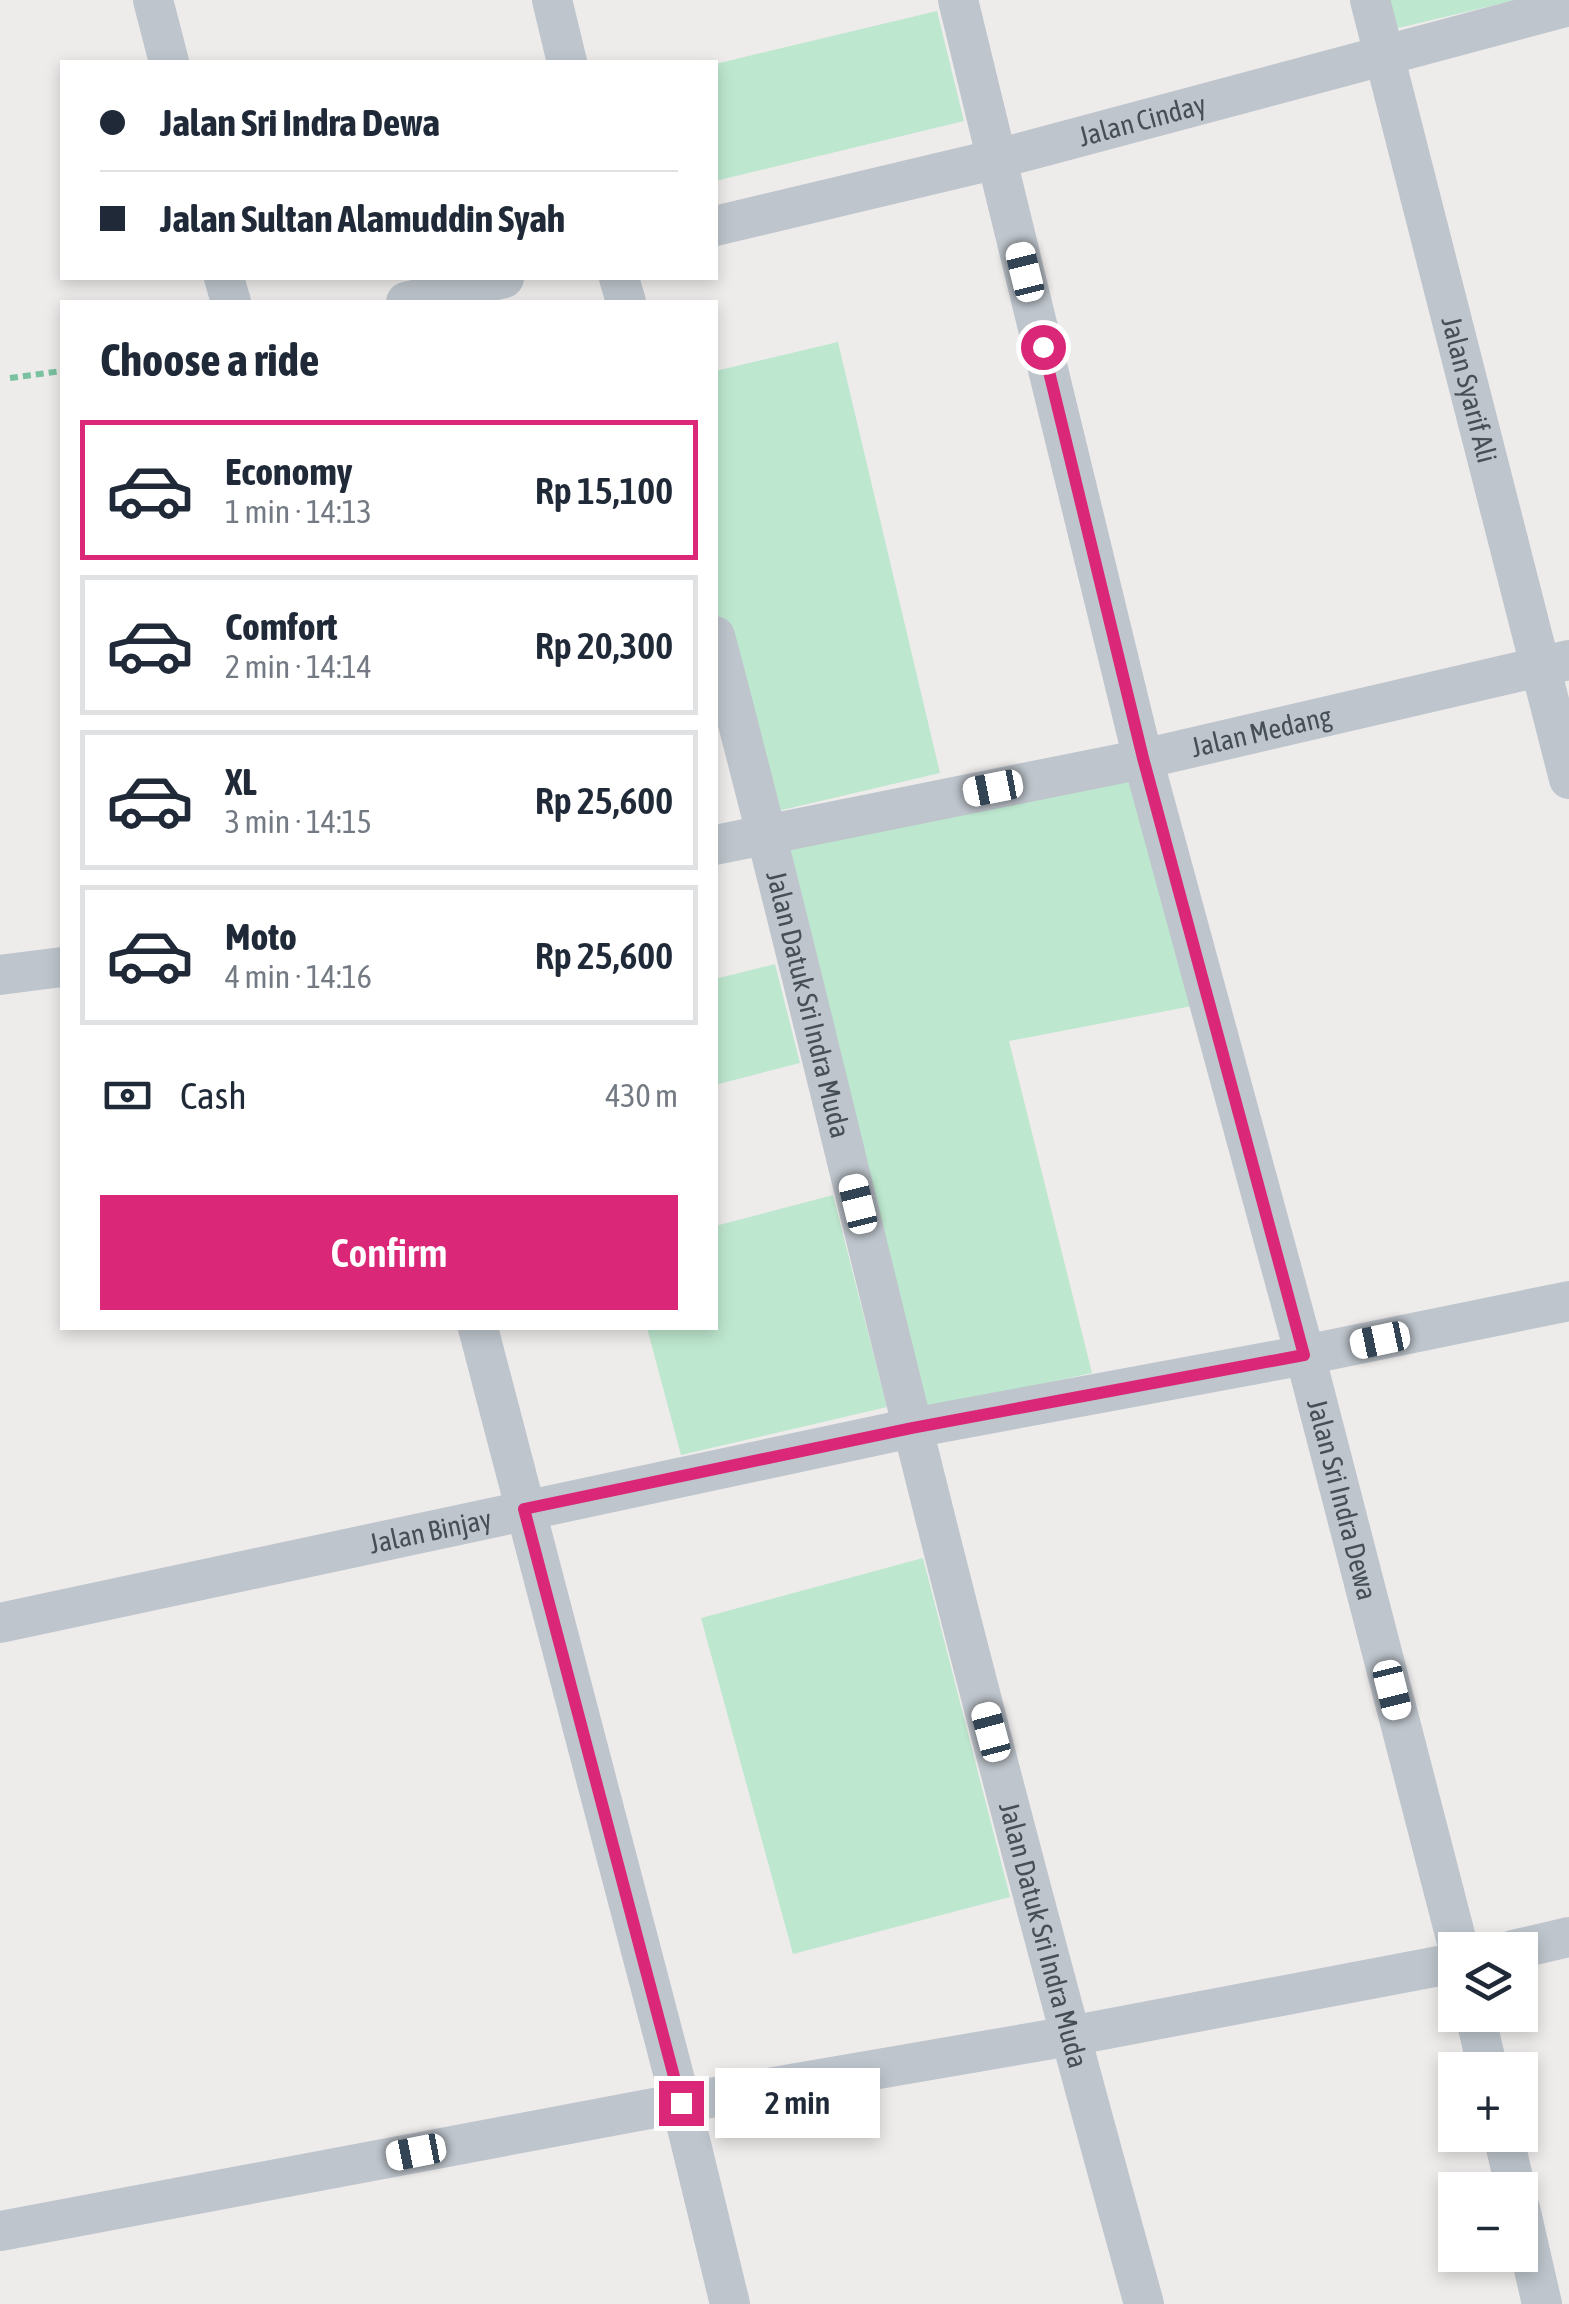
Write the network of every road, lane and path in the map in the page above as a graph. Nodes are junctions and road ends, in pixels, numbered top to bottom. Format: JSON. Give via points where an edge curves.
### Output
{"nodes":[{"id":1,"x":154,"y":0,"type":"edge"},
{"id":2,"x":552,"y":0,"type":"edge"},
{"id":3,"x":958,"y":0,"type":"edge"},
{"id":4,"x":1370,"y":0,"type":"edge"},
{"id":5,"x":1569,"y":6,"type":"edge"},
{"id":6,"x":1384,"y":55,"type":"junction"},
{"id":7,"x":169,"y":60,"type":"edge"},
{"id":8,"x":567,"y":60,"type":"edge"},
{"id":9,"x":997,"y":160,"type":"junction"},
{"id":10,"x":718,"y":225,"type":"edge"},
{"id":11,"x":496,"y":280,"type":"edge"},
{"id":12,"x":414,"y":300,"type":"edge"},
{"id":13,"x":60,"y":370,"type":"edge"},
{"id":14,"x":10,"y":378,"type":"dead end"},
{"id":15,"x":718,"y":647,"type":"edge"},
{"id":16,"x":1555,"y":663,"type":"edge"},
{"id":17,"x":1143,"y":758,"type":"junction"},
{"id":18,"x":1569,"y":779,"type":"edge"},
{"id":19,"x":767,"y":832,"type":"junction"},
{"id":20,"x":718,"y":844,"type":"edge"},
{"id":21,"x":60,"y":967,"type":"edge"},
{"id":22,"x":0,"y":975,"type":"edge"},
{"id":23,"x":1569,"y":1301,"type":"edge"},
{"id":24,"x":479,"y":1330,"type":"edge"},
{"id":25,"x":1304,"y":1355,"type":"junction"},
{"id":26,"x":912,"y":1428,"type":"junction"},
{"id":27,"x":524,"y":1509,"type":"junction"},
{"id":28,"x":0,"y":1624,"type":"edge"},
{"id":29,"x":1455,"y":1932,"type":"edge"},
{"id":30,"x":1569,"y":1937,"type":"edge"},
{"id":31,"x":1538,"y":1944,"type":"edge"},
{"id":32,"x":1438,"y":1966,"type":"edge"},
{"id":33,"x":1070,"y":2036,"type":"junction"},
{"id":34,"x":681,"y":2103,"type":"junction"},
{"id":35,"x":0,"y":2231,"type":"edge"},
{"id":36,"x":1535,"y":2272,"type":"edge"},
{"id":37,"x":730,"y":2304,"type":"edge"},
{"id":38,"x":1144,"y":2304,"type":"edge"},
{"id":39,"x":1542,"y":2304,"type":"edge"}],
"edges":[{"from":1,"to":7,"type":"street"},
{"from":2,"to":8,"type":"street"},
{"from":3,"to":9,"type":"street","name":"Jalan Sri Indra Dewa"},
{"from":4,"to":6,"type":"street","name":"Jalan Syarif Ali"},
{"from":5,"to":6,"type":"street","name":"Jalan Cinday"},
{"from":6,"to":9,"type":"street","name":"Jalan Cinday"},
{"from":6,"to":16,"type":"street","name":"Jalan Syarif Ali"},
{"from":9,"to":10,"type":"street","name":"Jalan Cinday"},
{"from":9,"to":17,"type":"street","name":"Jalan Sri Indra Dewa"},
{"from":11,"to":12,"type":"street"},
{"from":13,"to":14,"type":"path"},
{"from":15,"to":19,"type":"street","name":"Jalan Datuk Sri Indra Muda"},
{"from":16,"to":17,"type":"street","name":"Jalan Medang"},
{"from":16,"to":18,"type":"street","name":"Jalan Syarif Ali"},
{"from":17,"to":19,"type":"street","name":"Jalan Medang"},
{"from":17,"to":25,"type":"street","name":"Jalan Sri Indra Dewa"},
{"from":19,"to":20,"type":"street","name":"Jalan Medang"},
{"from":19,"to":26,"type":"street","name":"Jalan Datuk Sri Indra Muda"},
{"from":21,"to":22,"type":"street"},
{"from":23,"to":25,"type":"street","name":"Jalan Binjay"},
{"from":24,"to":27,"type":"street"},
{"from":25,"to":26,"type":"street","name":"Jalan Binjay"},
{"from":25,"to":29,"type":"street","name":"Jalan Sri Indra Dewa"},
{"from":26,"to":27,"type":"street","name":"Jalan Binjay"},
{"from":26,"to":33,"type":"street","name":"Jalan Datuk Sri Indra Muda"},
{"from":27,"to":28,"type":"street","name":"Jalan Binjay"},
{"from":27,"to":34,"type":"street"},
{"from":30,"to":31,"type":"street"},
{"from":32,"to":33,"type":"street"},
{"from":33,"to":34,"type":"street"},
{"from":33,"to":38,"type":"street","name":"Jalan Datuk Sri Indra Muda"},
{"from":34,"to":35,"type":"street"},
{"from":34,"to":37,"type":"street"},
{"from":36,"to":39,"type":"street"}]}
